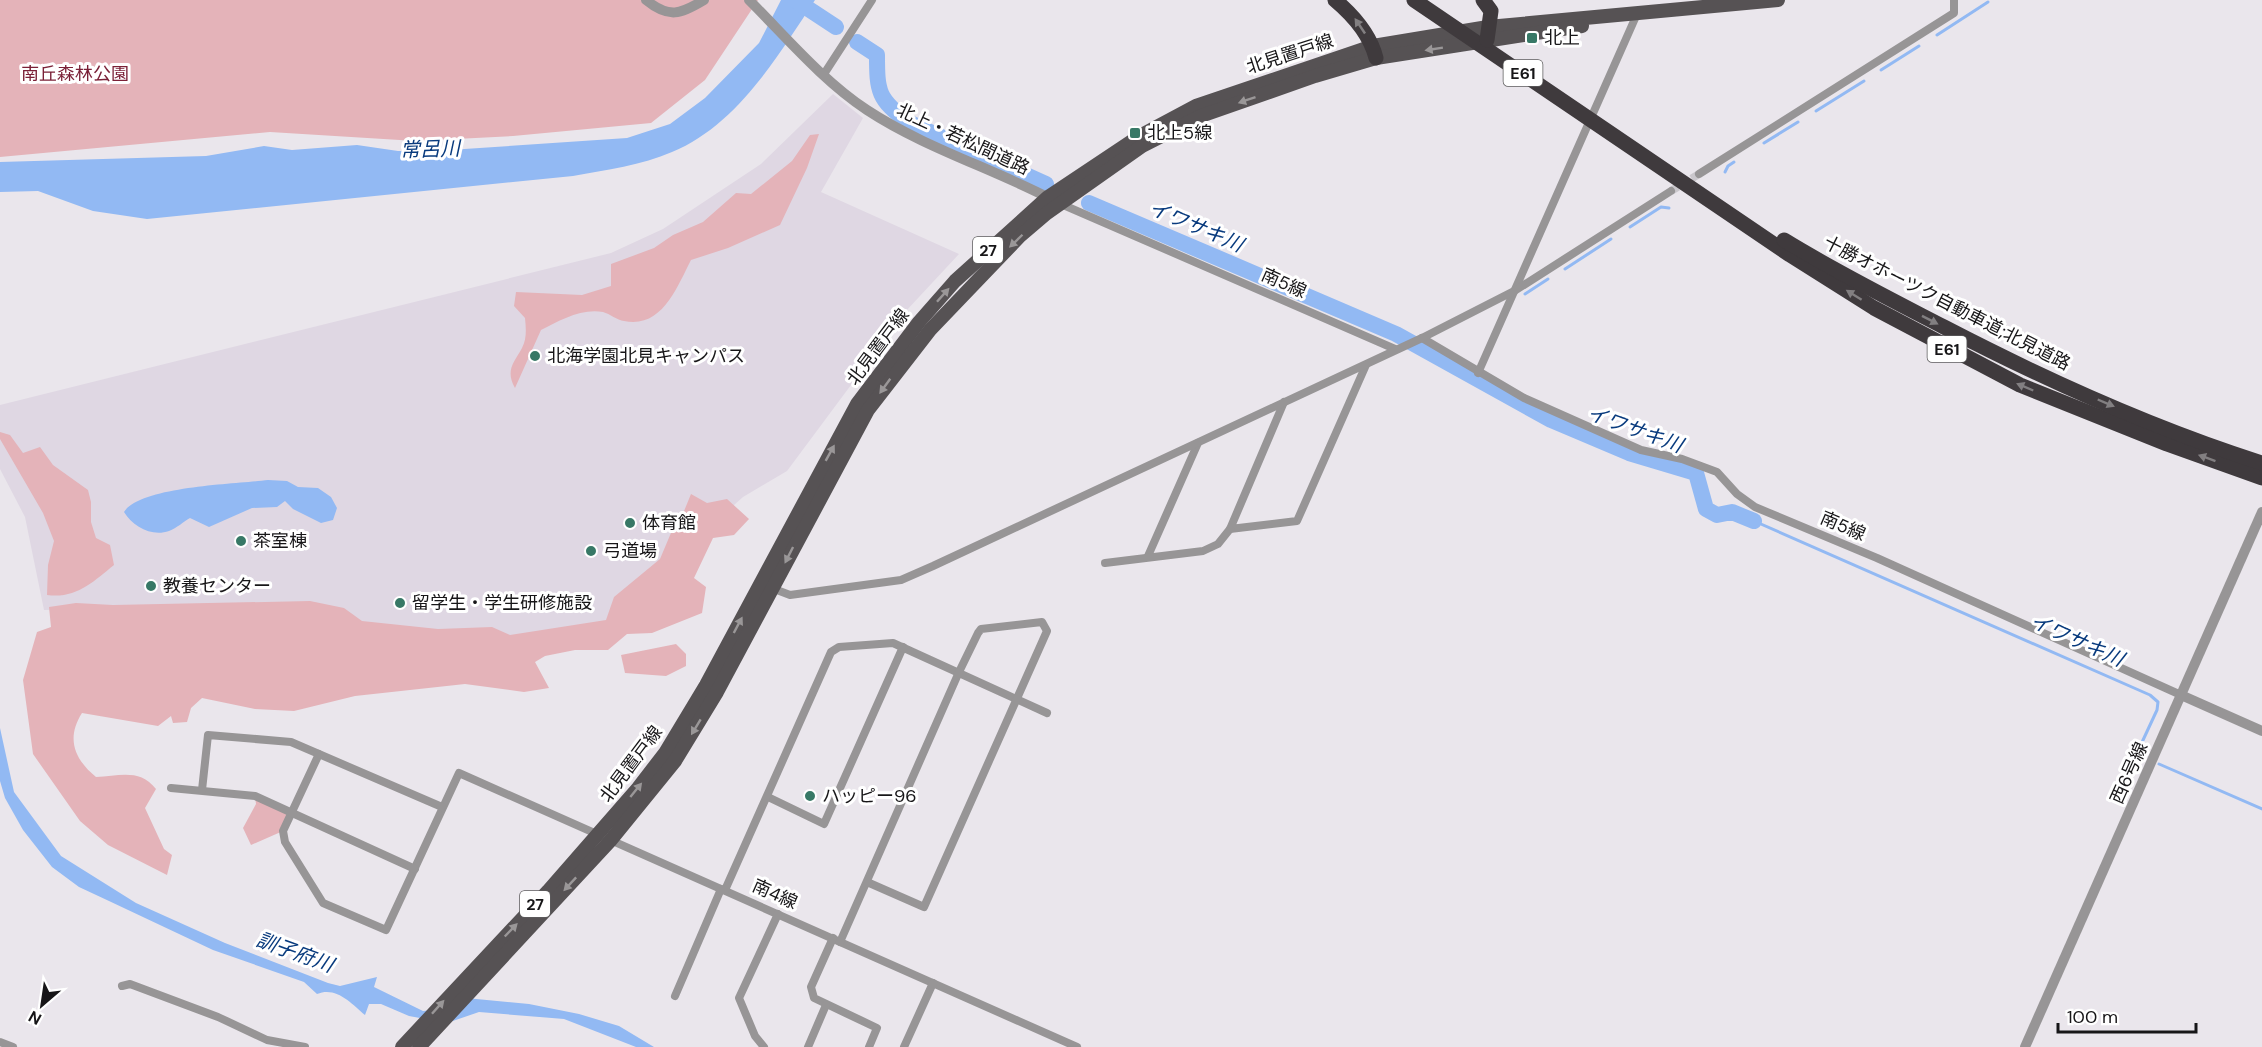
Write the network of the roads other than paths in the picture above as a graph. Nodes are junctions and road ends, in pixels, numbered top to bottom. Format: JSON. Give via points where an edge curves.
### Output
{"nodes":[{"id":1,"x":646,"y":0,"type":"edge"},
{"id":2,"x":704,"y":0,"type":"edge"},
{"id":3,"x":749,"y":0,"type":"edge"},
{"id":4,"x":872,"y":0,"type":"edge"},
{"id":5,"x":1335,"y":0,"type":"edge"},
{"id":6,"x":1414,"y":0,"type":"edge"},
{"id":7,"x":1483,"y":0,"type":"edge"},
{"id":8,"x":1643,"y":0,"type":"edge"},
{"id":9,"x":1778,"y":0,"type":"edge"},
{"id":10,"x":1954,"y":0,"type":"edge"},
{"id":11,"x":1637,"y":14,"type":"junction"},
{"id":12,"x":1488,"y":34,"type":"junction"},
{"id":13,"x":1375,"y":52,"type":"junction"},
{"id":14,"x":820,"y":70,"type":"junction"},
{"id":15,"x":1661,"y":165,"type":"junction"},
{"id":16,"x":1699,"y":174,"type":"tunnel mouth"},
{"id":17,"x":1671,"y":191,"type":"tunnel mouth"},
{"id":18,"x":1054,"y":201,"type":"junction"},
{"id":19,"x":1516,"y":290,"type":"junction"},
{"id":20,"x":1416,"y":341,"type":"junction"},
{"id":21,"x":1395,"y":349,"type":"junction"},
{"id":22,"x":1366,"y":365,"type":"junction"},
{"id":23,"x":1478,"y":373,"type":"junction"},
{"id":24,"x":1284,"y":402,"type":"junction"},
{"id":25,"x":1198,"y":443,"type":"junction"},
{"id":26,"x":2262,"y":463,"type":"edge"},
{"id":27,"x":2262,"y":478,"type":"edge"},
{"id":28,"x":2262,"y":512,"type":"edge"},
{"id":29,"x":1230,"y":529,"type":"junction"},
{"id":30,"x":1148,"y":556,"type":"junction"},
{"id":31,"x":1105,"y":563,"type":"dead end"},
{"id":32,"x":766,"y":585,"type":"junction"},
{"id":33,"x":903,"y":647,"type":"junction"},
{"id":34,"x":959,"y":672,"type":"junction"},
{"id":35,"x":2181,"y":695,"type":"junction"},
{"id":36,"x":1017,"y":698,"type":"junction"},
{"id":37,"x":1047,"y":713,"type":"dead end"},
{"id":38,"x":2262,"y":730,"type":"edge"},
{"id":39,"x":319,"y":754,"type":"junction"},
{"id":40,"x":171,"y":788,"type":"dead end"},
{"id":41,"x":202,"y":790,"type":"junction"},
{"id":42,"x":768,"y":797,"type":"junction"},
{"id":43,"x":442,"y":807,"type":"junction"},
{"id":44,"x":293,"y":815,"type":"junction"},
{"id":45,"x":604,"y":838,"type":"junction"},
{"id":46,"x":415,"y":869,"type":"junction"},
{"id":47,"x":867,"y":882,"type":"junction"},
{"id":48,"x":723,"y":889,"type":"junction"},
{"id":49,"x":778,"y":914,"type":"junction"},
{"id":50,"x":837,"y":940,"type":"junction"},
{"id":51,"x":933,"y":983,"type":"junction"},
{"id":52,"x":122,"y":986,"type":"dead end"},
{"id":53,"x":675,"y":996,"type":"dead end"},
{"id":54,"x":826,"y":1005,"type":"junction"},
{"id":55,"x":0,"y":1042,"type":"edge"},
{"id":56,"x":412,"y":1044,"type":"edge"},
{"id":57,"x":10,"y":1047,"type":"edge"},
{"id":58,"x":305,"y":1047,"type":"edge"},
{"id":59,"x":764,"y":1047,"type":"edge"},
{"id":60,"x":808,"y":1047,"type":"edge"},
{"id":61,"x":869,"y":1047,"type":"edge"},
{"id":62,"x":904,"y":1047,"type":"edge"},
{"id":63,"x":1077,"y":1047,"type":"edge"},
{"id":64,"x":2025,"y":1047,"type":"edge"}],
"edges":[{"from":1,"to":2,"type":"street","via":[[670,13],[685,12]]},
{"from":3,"to":14,"type":"street","name":"北上・若松間道路"},
{"from":4,"to":14,"type":"street"},
{"from":13,"to":5,"type":"highway","one_way":true,"via":[[1353,15]]},
{"from":6,"to":15,"type":"highway","name":"十勝オホーツク自動車道;北見道路","number":"E61"},
{"from":7,"to":12,"type":"highway","via":[[1491,11]]},
{"from":8,"to":11,"type":"main road"},
{"from":9,"to":11,"type":"main road","name":"北見置戸線"},
{"from":10,"to":16,"type":"street","via":[[1954,13]]},
{"from":11,"to":12,"type":"main road","name":"北見置戸線","number":"27"},
{"from":11,"to":19,"type":"street"},
{"from":12,"to":13,"type":"main road","name":"北見置戸線","number":"27"},
{"from":13,"to":18,"type":"main road","name":"北見置戸線","number":"27","via":[[1201,116],[1142,146]]},
{"from":14,"to":18,"type":"street","name":"北上・若松間道路","via":[[851,99],[910,136]]},
{"from":15,"to":26,"type":"highway","name":"十勝オホーツク自動車道;北見道路","number":"E61","one_way":true,"via":[[1871,290],[2023,368],[2173,432]]},
{"from":27,"to":15,"type":"highway","name":"十勝オホーツク自動車道;北見道路","number":"E61","one_way":true,"via":[[2020,385],[1945,347],[1790,255]]},
{"from":17,"to":19,"type":"street"},
{"from":18,"to":21,"type":"street","name":"南5線"},
{"from":18,"to":32,"type":"main road","name":"北見置戸線","number":"27","via":[[968,288],[898,368],[868,410]]},
{"from":19,"to":20,"type":"street"},
{"from":19,"to":23,"type":"street"},
{"from":20,"to":21,"type":"street"},
{"from":20,"to":23,"type":"street","name":"南5線"},
{"from":21,"to":22,"type":"street"},
{"from":22,"to":24,"type":"street"},
{"from":22,"to":29,"type":"street","via":[[1297,521]]},
{"from":23,"to":35,"type":"street","name":"南5線","via":[[1641,450],[1706,466],[1755,507]]},
{"from":24,"to":25,"type":"street"},
{"from":24,"to":29,"type":"street"},
{"from":25,"to":30,"type":"street"},
{"from":25,"to":32,"type":"street","via":[[901,580],[790,595]]},
{"from":28,"to":35,"type":"street","name":"西6号線"},
{"from":29,"to":30,"type":"street","via":[[1218,544],[1203,551]]},
{"from":30,"to":31,"type":"street"},
{"from":32,"to":45,"type":"main road","name":"北見置戸線","number":"27","via":[[664,753]]},
{"from":33,"to":34,"type":"street"},
{"from":33,"to":42,"type":"street","via":[[893,643],[839,647],[831,652]]},
{"from":33,"to":42,"type":"street","via":[[824,824]]},
{"from":34,"to":36,"type":"street"},
{"from":34,"to":36,"type":"street","via":[[981,629],[1042,622],[1047,631]]},
{"from":34,"to":47,"type":"street"},
{"from":35,"to":38,"type":"street","name":"南5線"},
{"from":35,"to":64,"type":"street","name":"西6号線"},
{"from":36,"to":37,"type":"street"},
{"from":36,"to":47,"type":"street","via":[[924,907]]},
{"from":39,"to":41,"type":"street","via":[[291,742],[208,735]]},
{"from":39,"to":43,"type":"street"},
{"from":39,"to":44,"type":"street"},
{"from":40,"to":41,"type":"street"},
{"from":41,"to":44,"type":"street","via":[[255,796]]},
{"from":42,"to":48,"type":"street"},
{"from":43,"to":45,"type":"street","name":"南4線","via":[[459,773]]},
{"from":43,"to":46,"type":"street"},
{"from":44,"to":46,"type":"street"},
{"from":44,"to":46,"type":"street","via":[[283,831],[285,842],[323,903],[386,930]]},
{"from":45,"to":48,"type":"street","name":"南4線"},
{"from":45,"to":56,"type":"main road","name":"北見置戸線","number":"27","one_way":true,"via":[[487,973]]},
{"from":56,"to":45,"type":"main road","name":"北見置戸線","number":"27","one_way":true,"via":[[470,972]]},
{"from":47,"to":50,"type":"street"},
{"from":48,"to":49,"type":"street","name":"南4線"},
{"from":48,"to":53,"type":"street"},
{"from":49,"to":50,"type":"street","name":"南4線"},
{"from":49,"to":59,"type":"street","via":[[739,998],[754,1036]]},
{"from":50,"to":51,"type":"street","name":"南4線"},
{"from":50,"to":54,"type":"street","via":[[811,987],[814,998]]},
{"from":51,"to":62,"type":"street"},
{"from":51,"to":63,"type":"street","name":"南4線"},
{"from":52,"to":58,"type":"street","via":[[130,984],[267,1040]]},
{"from":54,"to":60,"type":"street"},
{"from":54,"to":61,"type":"street","via":[[877,1028]]},
{"from":55,"to":57,"type":"street"}]}
